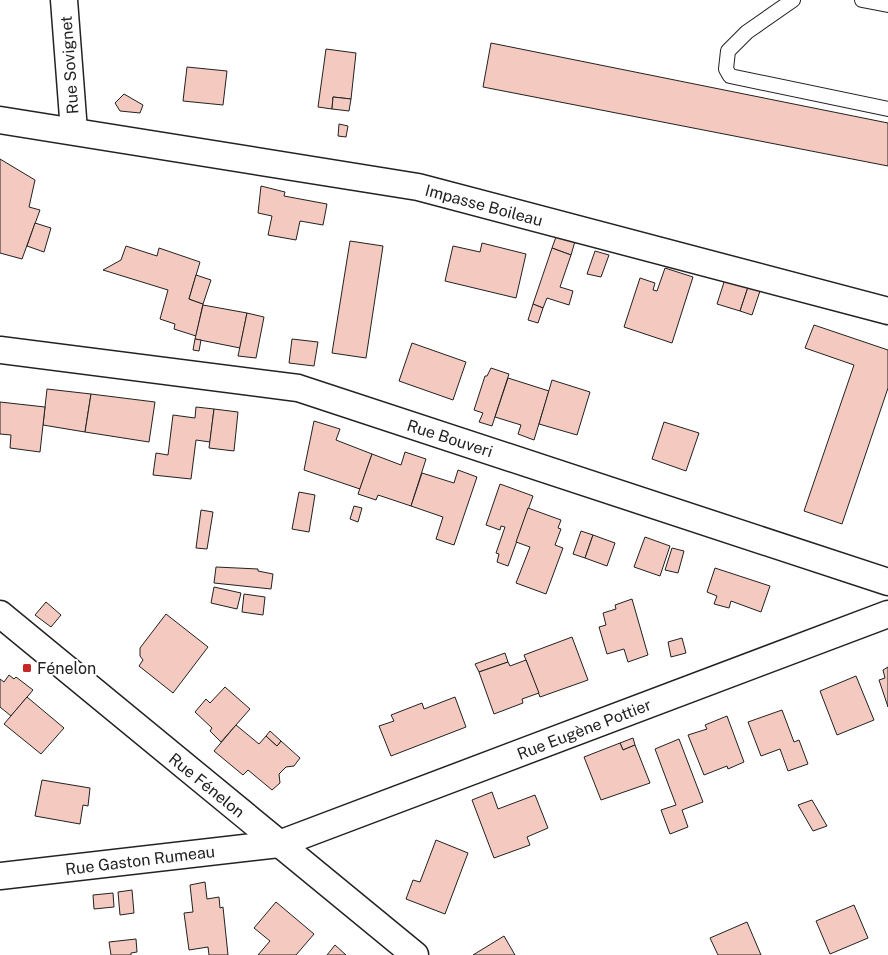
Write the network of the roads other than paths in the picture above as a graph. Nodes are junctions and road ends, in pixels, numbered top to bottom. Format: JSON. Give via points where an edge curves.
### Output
{"nodes":[{"id":1,"x":64,"y":0,"type":"edge"},
{"id":2,"x":793,"y":0,"type":"edge"},
{"id":3,"x":862,"y":0,"type":"edge"},
{"id":4,"x":888,"y":5,"type":"edge"},
{"id":5,"x":888,"y":109,"type":"edge"},
{"id":6,"x":0,"y":120,"type":"edge"},
{"id":7,"x":74,"y":131,"type":"junction"},
{"id":8,"x":888,"y":311,"type":"edge"},
{"id":9,"x":0,"y":350,"type":"edge"},
{"id":10,"x":888,"y":582,"type":"edge"},
{"id":11,"x":0,"y":614,"type":"edge"},
{"id":12,"x":888,"y":614,"type":"edge"},
{"id":13,"x":279,"y":844,"type":"junction"},
{"id":14,"x":0,"y":876,"type":"edge"},
{"id":15,"x":415,"y":955,"type":"edge"}],
"edges":[{"from":1,"to":7,"type":"street","name":"Rue Sovignet"},
{"from":2,"to":5,"type":"lane","via":[[747,32],[728,51],[726,68],[730,76]]},
{"from":3,"to":4,"type":"lane"},
{"from":6,"to":7,"type":"street","name":"Impasse Boileau"},
{"from":7,"to":8,"type":"street","name":"Impasse Boileau","via":[[418,187]]},
{"from":9,"to":10,"type":"street","name":"Rue Bouveri","via":[[298,388]]},
{"from":11,"to":13,"type":"street","name":"Rue Fénelon"},
{"from":12,"to":13,"type":"street","name":"Rue Eugène Pottier"},
{"from":13,"to":14,"type":"street","name":"Rue Gaston Rumeau"},
{"from":13,"to":15,"type":"street","name":"Rue Fénelon"}]}
